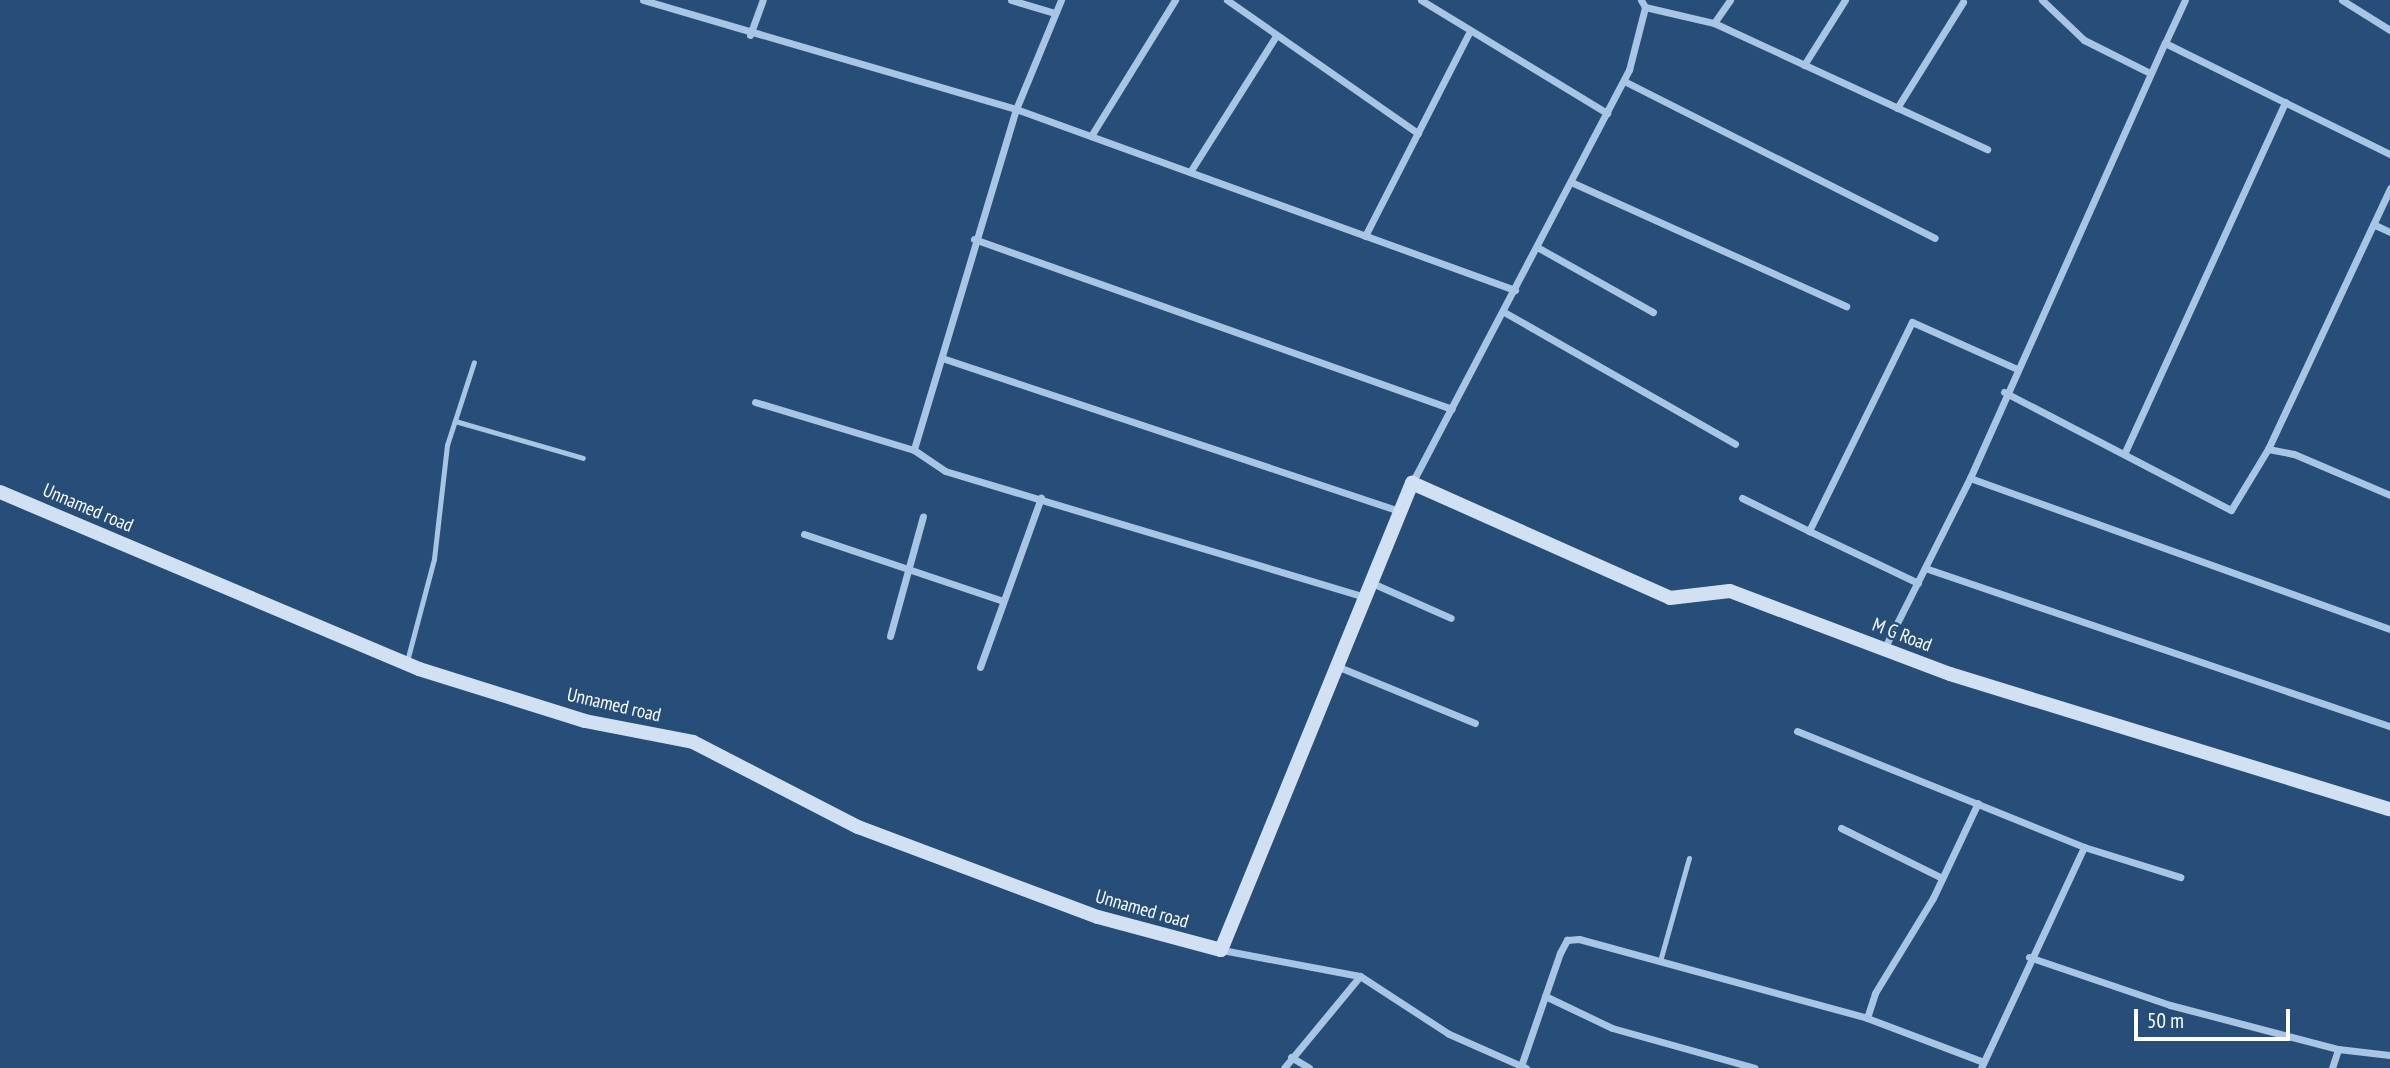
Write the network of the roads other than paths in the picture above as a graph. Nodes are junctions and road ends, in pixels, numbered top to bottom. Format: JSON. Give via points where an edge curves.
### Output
{"nodes":[{"id":1,"x":643,"y":0,"type":"edge"},
{"id":2,"x":762,"y":0,"type":"edge"},
{"id":3,"x":1011,"y":0,"type":"edge"},
{"id":4,"x":1061,"y":0,"type":"edge"},
{"id":5,"x":1175,"y":0,"type":"edge"},
{"id":6,"x":1227,"y":0,"type":"edge"},
{"id":7,"x":1421,"y":0,"type":"edge"},
{"id":8,"x":1730,"y":0,"type":"edge"},
{"id":9,"x":1845,"y":0,"type":"edge"},
{"id":10,"x":2042,"y":0,"type":"edge"},
{"id":11,"x":2185,"y":0,"type":"edge"},
{"id":12,"x":2342,"y":0,"type":"edge"},
{"id":13,"x":1963,"y":2,"type":"dead end"},
{"id":14,"x":1643,"y":4,"type":"edge"},
{"id":15,"x":1055,"y":13,"type":"junction"},
{"id":16,"x":1714,"y":23,"type":"junction"},
{"id":17,"x":2390,"y":30,"type":"edge"},
{"id":18,"x":1470,"y":31,"type":"junction"},
{"id":19,"x":750,"y":35,"type":"junction"},
{"id":20,"x":1276,"y":37,"type":"junction"},
{"id":21,"x":2165,"y":43,"type":"junction"},
{"id":22,"x":1804,"y":65,"type":"junction"},
{"id":23,"x":2150,"y":73,"type":"junction"},
{"id":24,"x":1624,"y":81,"type":"junction"},
{"id":25,"x":2285,"y":102,"type":"junction"},
{"id":26,"x":1897,"y":108,"type":"junction"},
{"id":27,"x":1016,"y":109,"type":"junction"},
{"id":28,"x":1607,"y":113,"type":"junction"},
{"id":29,"x":1418,"y":133,"type":"junction"},
{"id":30,"x":1091,"y":136,"type":"junction"},
{"id":31,"x":1987,"y":149,"type":"dead end"},
{"id":32,"x":2390,"y":154,"type":"edge"},
{"id":33,"x":1190,"y":172,"type":"junction"},
{"id":34,"x":1571,"y":182,"type":"junction"},
{"id":35,"x":2390,"y":188,"type":"edge"},
{"id":36,"x":2375,"y":225,"type":"junction"},
{"id":37,"x":2390,"y":232,"type":"edge"},
{"id":38,"x":1366,"y":236,"type":"junction"},
{"id":39,"x":1935,"y":238,"type":"dead end"},
{"id":40,"x":974,"y":239,"type":"junction"},
{"id":41,"x":1537,"y":247,"type":"junction"},
{"id":42,"x":1516,"y":290,"type":"junction"},
{"id":43,"x":1846,"y":306,"type":"dead end"},
{"id":44,"x":1503,"y":313,"type":"junction"},
{"id":45,"x":1653,"y":313,"type":"dead end"},
{"id":46,"x":942,"y":358,"type":"junction"},
{"id":47,"x":474,"y":362,"type":"dead end"},
{"id":48,"x":2015,"y":368,"type":"junction"},
{"id":49,"x":2004,"y":392,"type":"junction"},
{"id":50,"x":755,"y":402,"type":"dead end"},
{"id":51,"x":1452,"y":409,"type":"junction"},
{"id":52,"x":455,"y":421,"type":"junction"},
{"id":53,"x":1735,"y":443,"type":"dead end"},
{"id":54,"x":2267,"y":449,"type":"junction"},
{"id":55,"x":914,"y":450,"type":"junction"},
{"id":56,"x":2125,"y":452,"type":"junction"},
{"id":57,"x":583,"y":458,"type":"dead end"},
{"id":58,"x":1970,"y":478,"type":"junction"},
{"id":59,"x":1412,"y":483,"type":"junction"},
{"id":60,"x":0,"y":492,"type":"edge"},
{"id":61,"x":2390,"y":495,"type":"edge"},
{"id":62,"x":1041,"y":498,"type":"junction"},
{"id":63,"x":1742,"y":498,"type":"dead end"},
{"id":64,"x":1400,"y":512,"type":"junction"},
{"id":65,"x":923,"y":516,"type":"dead end"},
{"id":66,"x":1809,"y":531,"type":"junction"},
{"id":67,"x":804,"y":534,"type":"dead end"},
{"id":68,"x":1925,"y":568,"type":"junction"},
{"id":69,"x":908,"y":569,"type":"junction"},
{"id":70,"x":1371,"y":582,"type":"junction"},
{"id":71,"x":1918,"y":583,"type":"junction"},
{"id":72,"x":1366,"y":597,"type":"junction"},
{"id":73,"x":1000,"y":600,"type":"junction"},
{"id":74,"x":1451,"y":618,"type":"dead end"},
{"id":75,"x":2390,"y":629,"type":"edge"},
{"id":76,"x":890,"y":636,"type":"dead end"},
{"id":77,"x":1884,"y":649,"type":"junction"},
{"id":78,"x":406,"y":664,"type":"junction"},
{"id":79,"x":980,"y":667,"type":"dead end"},
{"id":80,"x":1339,"y":667,"type":"junction"},
{"id":81,"x":1475,"y":723,"type":"dead end"},
{"id":82,"x":2390,"y":726,"type":"edge"},
{"id":83,"x":1797,"y":731,"type":"dead end"},
{"id":84,"x":1978,"y":803,"type":"junction"},
{"id":85,"x":2390,"y":809,"type":"edge"},
{"id":86,"x":1841,"y":828,"type":"dead end"},
{"id":87,"x":2084,"y":847,"type":"junction"},
{"id":88,"x":1689,"y":858,"type":"dead end"},
{"id":89,"x":2180,"y":877,"type":"dead end"},
{"id":90,"x":1942,"y":878,"type":"junction"},
{"id":91,"x":1221,"y":950,"type":"junction"},
{"id":92,"x":2029,"y":957,"type":"junction"},
{"id":93,"x":1660,"y":961,"type":"junction"},
{"id":94,"x":1360,"y":976,"type":"junction"},
{"id":95,"x":1545,"y":996,"type":"junction"},
{"id":96,"x":1867,"y":1018,"type":"junction"},
{"id":97,"x":2338,"y":1049,"type":"junction"},
{"id":98,"x":2390,"y":1055,"type":"edge"},
{"id":99,"x":1291,"y":1057,"type":"junction"},
{"id":100,"x":1981,"y":1064,"type":"edge"},
{"id":101,"x":1523,"y":1067,"type":"edge"},
{"id":102,"x":1284,"y":1068,"type":"edge"},
{"id":103,"x":1309,"y":1068,"type":"edge"},
{"id":104,"x":1755,"y":1068,"type":"edge"},
{"id":105,"x":2332,"y":1068,"type":"edge"}],
"edges":[{"from":1,"to":19,"type":"street"},
{"from":2,"to":19,"type":"street"},
{"from":3,"to":15,"type":"street"},
{"from":4,"to":15,"type":"street"},
{"from":5,"to":30,"type":"street"},
{"from":6,"to":20,"type":"street"},
{"from":7,"to":18,"type":"street"},
{"from":8,"to":16,"type":"street"},
{"from":9,"to":22,"type":"street"},
{"from":10,"to":23,"type":"street","via":[[2084,40]]},
{"from":11,"to":21,"type":"street"},
{"from":12,"to":17,"type":"street"},
{"from":13,"to":26,"type":"street"},
{"from":14,"to":16,"type":"street"},
{"from":14,"to":24,"type":"street"},
{"from":15,"to":27,"type":"street"},
{"from":16,"to":22,"type":"street"},
{"from":18,"to":28,"type":"street"},
{"from":18,"to":29,"type":"street"},
{"from":19,"to":27,"type":"street"},
{"from":20,"to":29,"type":"street"},
{"from":20,"to":33,"type":"street"},
{"from":21,"to":23,"type":"street"},
{"from":21,"to":25,"type":"street"},
{"from":22,"to":26,"type":"street"},
{"from":23,"to":48,"type":"street"},
{"from":24,"to":28,"type":"street"},
{"from":24,"to":39,"type":"street"},
{"from":25,"to":32,"type":"street"},
{"from":25,"to":56,"type":"street"},
{"from":26,"to":31,"type":"street"},
{"from":27,"to":30,"type":"street"},
{"from":27,"to":40,"type":"street"},
{"from":28,"to":34,"type":"street"},
{"from":29,"to":38,"type":"street"},
{"from":30,"to":33,"type":"street"},
{"from":33,"to":38,"type":"street"},
{"from":34,"to":41,"type":"street"},
{"from":34,"to":43,"type":"street"},
{"from":35,"to":36,"type":"street"},
{"from":36,"to":37,"type":"street"},
{"from":36,"to":54,"type":"street"},
{"from":38,"to":42,"type":"street"},
{"from":40,"to":46,"type":"street"},
{"from":40,"to":51,"type":"street"},
{"from":41,"to":42,"type":"street"},
{"from":41,"to":45,"type":"street"},
{"from":42,"to":44,"type":"street"},
{"from":44,"to":51,"type":"street"},
{"from":44,"to":53,"type":"street"},
{"from":46,"to":55,"type":"street"},
{"from":46,"to":64,"type":"street"},
{"from":47,"to":52,"type":"lane"},
{"from":48,"to":49,"type":"street"},
{"from":48,"to":66,"type":"street","via":[[1912,322]]},
{"from":49,"to":56,"type":"street"},
{"from":49,"to":58,"type":"street"},
{"from":50,"to":55,"type":"street"},
{"from":51,"to":59,"type":"street"},
{"from":52,"to":57,"type":"lane"},
{"from":52,"to":78,"type":"lane","via":[[434,559]]},
{"from":54,"to":56,"type":"street","via":[[2231,510]]},
{"from":54,"to":61,"type":"street","via":[[2294,454]]},
{"from":55,"to":62,"type":"street","via":[[945,471]]},
{"from":58,"to":68,"type":"street"},
{"from":58,"to":75,"type":"street"},
{"from":59,"to":64,"type":"street"},
{"from":59,"to":77,"type":"street","name":"M G Road","via":[[1671,598],[1730,591]]},
{"from":60,"to":78,"type":"street","name":"Unnamed road"},
{"from":62,"to":72,"type":"street"},
{"from":62,"to":73,"type":"street"},
{"from":63,"to":66,"type":"street"},
{"from":64,"to":70,"type":"street"},
{"from":65,"to":69,"type":"street"},
{"from":66,"to":71,"type":"street"},
{"from":67,"to":69,"type":"street"},
{"from":68,"to":71,"type":"street"},
{"from":68,"to":82,"type":"street"},
{"from":69,"to":73,"type":"street"},
{"from":69,"to":76,"type":"street"},
{"from":70,"to":72,"type":"street"},
{"from":70,"to":74,"type":"street"},
{"from":71,"to":77,"type":"street"},
{"from":72,"to":80,"type":"street"},
{"from":73,"to":79,"type":"street"},
{"from":77,"to":85,"type":"street","name":"M G Road"},
{"from":78,"to":91,"type":"street","name":"Unnamed road","via":[[585,721],[693,742],[858,827],[1098,917]]},
{"from":80,"to":81,"type":"street"},
{"from":80,"to":91,"type":"street"},
{"from":83,"to":84,"type":"street"},
{"from":84,"to":87,"type":"street"},
{"from":84,"to":90,"type":"street"},
{"from":86,"to":90,"type":"street"},
{"from":87,"to":89,"type":"street"},
{"from":87,"to":92,"type":"street"},
{"from":88,"to":93,"type":"lane"},
{"from":90,"to":96,"type":"street","via":[[1875,993]]},
{"from":91,"to":94,"type":"street"},
{"from":92,"to":97,"type":"street","via":[[2170,1005]]},
{"from":92,"to":100,"type":"street"},
{"from":93,"to":95,"type":"street","via":[[1588,940],[1567,940]]},
{"from":93,"to":96,"type":"street"},
{"from":94,"to":99,"type":"street"},
{"from":94,"to":101,"type":"street","via":[[1449,1034]]},
{"from":95,"to":101,"type":"street"},
{"from":95,"to":104,"type":"street","via":[[1612,1028]]},
{"from":96,"to":100,"type":"street"},
{"from":97,"to":98,"type":"street"},
{"from":97,"to":105,"type":"street"},
{"from":99,"to":102,"type":"street"},
{"from":99,"to":103,"type":"street"}]}
